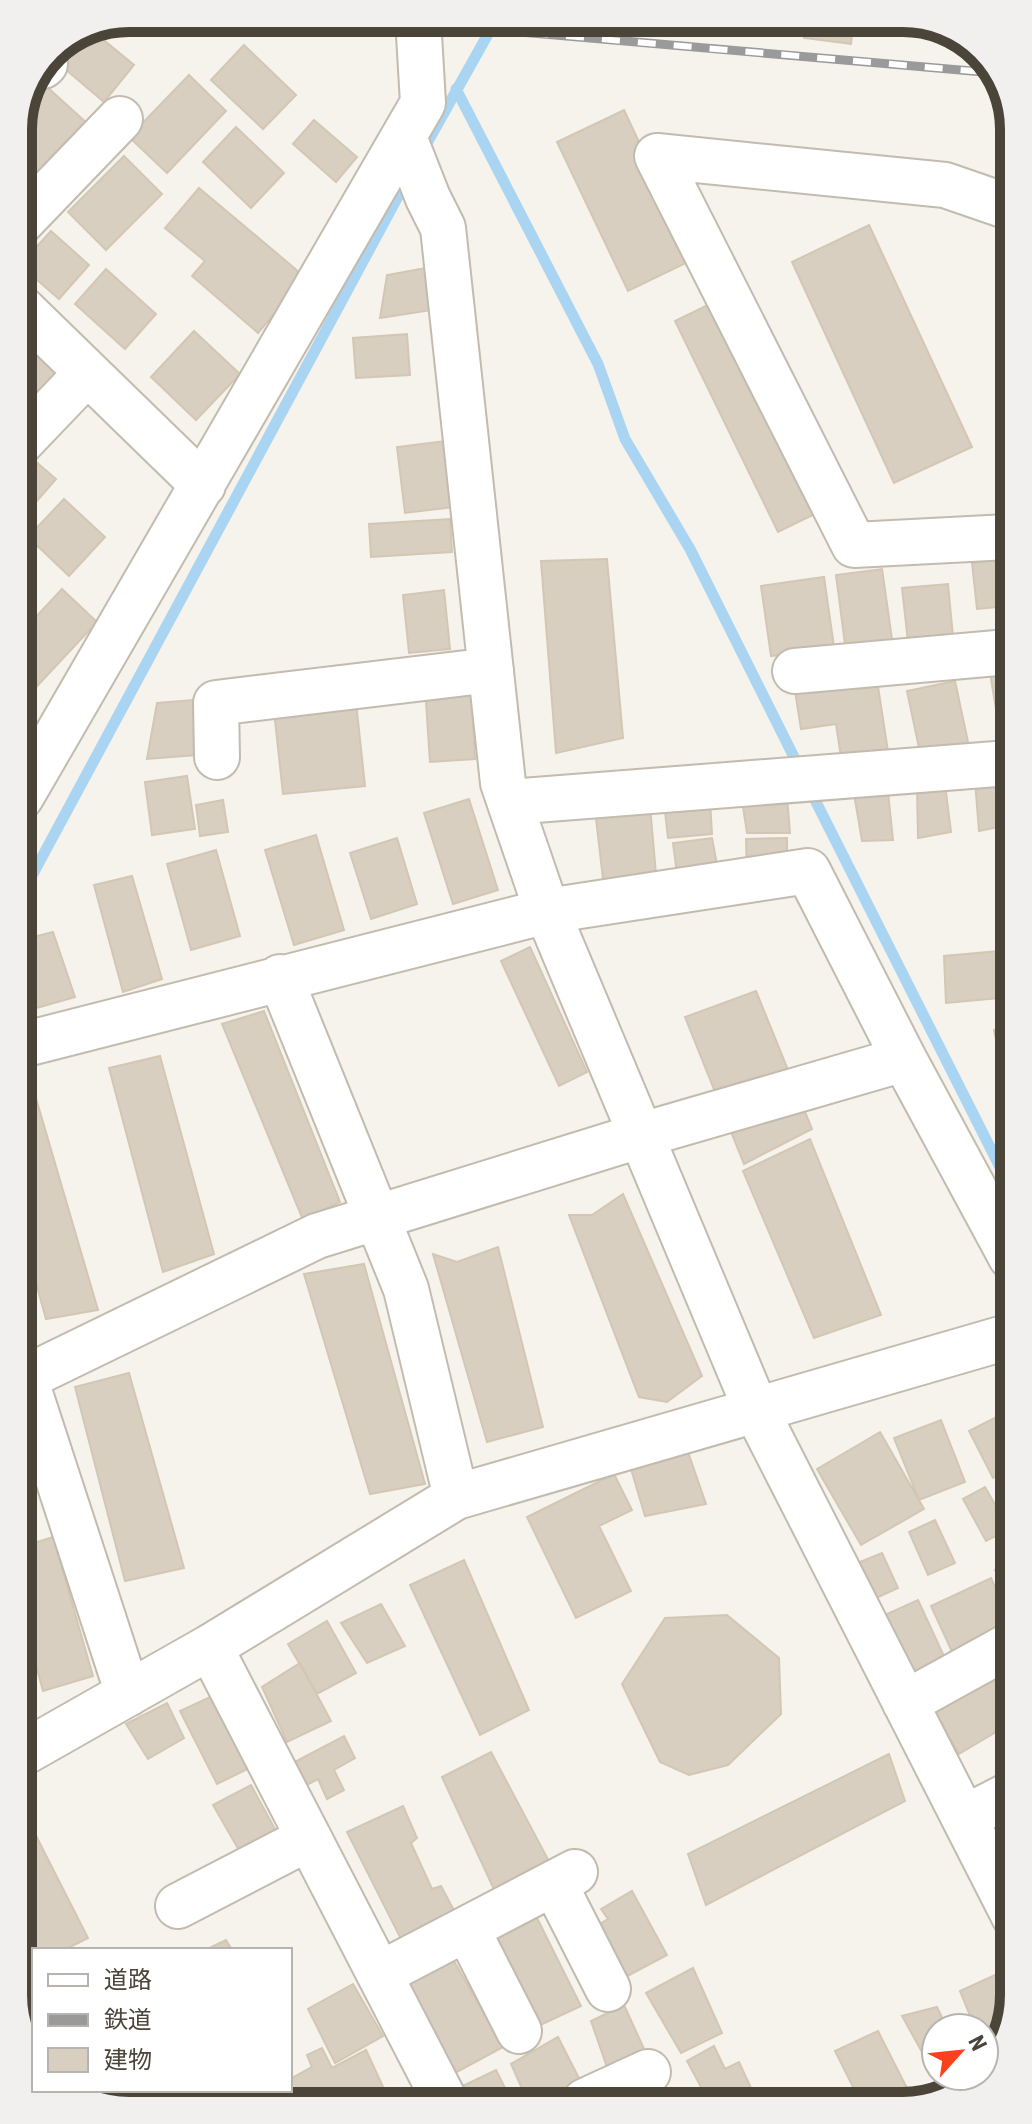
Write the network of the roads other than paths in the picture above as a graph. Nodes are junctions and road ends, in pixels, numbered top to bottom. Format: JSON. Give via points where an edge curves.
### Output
{"nodes":[{"id":1,"x":419,"y":32,"type":"edge"},
{"id":2,"x":120,"y":119,"type":"dead end"},
{"id":3,"x":404,"y":137,"type":"junction"},
{"id":4,"x":1000,"y":204,"type":"edge"},
{"id":5,"x":32,"y":210,"type":"edge"},
{"id":6,"x":32,"y":319,"type":"edge"},
{"id":7,"x":87,"y":373,"type":"junction"},
{"id":8,"x":32,"y":430,"type":"edge"},
{"id":9,"x":203,"y":485,"type":"junction"},
{"id":10,"x":1000,"y":537,"type":"edge"},
{"id":11,"x":1000,"y":653,"type":"edge"},
{"id":12,"x":491,"y":670,"type":"junction"},
{"id":13,"x":795,"y":671,"type":"dead end"},
{"id":14,"x":217,"y":757,"type":"dead end"},
{"id":15,"x":1000,"y":764,"type":"edge"},
{"id":16,"x":32,"y":778,"type":"edge"},
{"id":17,"x":510,"y":802,"type":"junction"},
{"id":18,"x":547,"y":911,"type":"junction"},
{"id":19,"x":280,"y":977,"type":"junction"},
{"id":20,"x":32,"y":1042,"type":"edge"},
{"id":21,"x":904,"y":1059,"type":"junction"},
{"id":22,"x":642,"y":1135,"type":"junction"},
{"id":23,"x":378,"y":1219,"type":"junction"},
{"id":24,"x":1000,"y":1237,"type":"edge"},
{"id":25,"x":1000,"y":1339,"type":"edge"},
{"id":26,"x":32,"y":1372,"type":"edge"},
{"id":27,"x":32,"y":1400,"type":"edge"},
{"id":28,"x":757,"y":1412,"type":"junction"},
{"id":29,"x":32,"y":1451,"type":"edge"},
{"id":30,"x":32,"y":1473,"type":"edge"},
{"id":31,"x":456,"y":1497,"type":"junction"},
{"id":32,"x":210,"y":1647,"type":"junction"},
{"id":33,"x":1000,"y":1651,"type":"edge"},
{"id":34,"x":128,"y":1694,"type":"junction"},
{"id":35,"x":905,"y":1703,"type":"junction"},
{"id":36,"x":32,"y":1748,"type":"edge"},
{"id":37,"x":1000,"y":1800,"type":"edge"},
{"id":38,"x":964,"y":1818,"type":"junction"},
{"id":39,"x":309,"y":1838,"type":"junction"},
{"id":40,"x":1000,"y":1889,"type":"edge"},
{"id":41,"x":178,"y":1906,"type":"dead end"},
{"id":42,"x":467,"y":1929,"type":"junction"},
{"id":43,"x":380,"y":1974,"type":"junction"},
{"id":44,"x":608,"y":1989,"type":"dead end"},
{"id":45,"x":519,"y":2031,"type":"dead end"},
{"id":46,"x":648,"y":2072,"type":"dead end"},
{"id":47,"x":440,"y":2092,"type":"edge"},
{"id":48,"x":605,"y":2092,"type":"edge"}],
"edges":[{"from":1,"to":3,"type":"street","via":[[423,103]]},
{"from":2,"to":5,"type":"street"},
{"from":3,"to":9,"type":"street"},
{"from":3,"to":12,"type":"street","via":[[443,228]]},
{"from":4,"to":10,"type":"street","via":[[945,185],[657,156],[854,545]]},
{"from":6,"to":7,"type":"street"},
{"from":7,"to":8,"type":"street"},
{"from":7,"to":9,"type":"street"},
{"from":9,"to":16,"type":"street"},
{"from":11,"to":13,"type":"street"},
{"from":12,"to":14,"type":"street","via":[[216,703]]},
{"from":12,"to":17,"type":"street","via":[[503,783]]},
{"from":15,"to":17,"type":"street"},
{"from":17,"to":18,"type":"street"},
{"from":18,"to":19,"type":"street"},
{"from":18,"to":21,"type":"street","via":[[808,871]]},
{"from":18,"to":22,"type":"street"},
{"from":19,"to":20,"type":"street"},
{"from":19,"to":23,"type":"street"},
{"from":21,"to":22,"type":"street"},
{"from":21,"to":24,"type":"street"},
{"from":22,"to":23,"type":"street"},
{"from":22,"to":28,"type":"street"},
{"from":23,"to":26,"type":"street","via":[[317,1236]]},
{"from":23,"to":31,"type":"street","via":[[406,1289]]},
{"from":25,"to":28,"type":"street"},
{"from":27,"to":34,"type":"street"},
{"from":28,"to":31,"type":"street"},
{"from":28,"to":35,"type":"street"},
{"from":29,"to":30,"type":"street"},
{"from":31,"to":32,"type":"street"},
{"from":32,"to":34,"type":"street"},
{"from":32,"to":39,"type":"street"},
{"from":33,"to":35,"type":"street"},
{"from":34,"to":36,"type":"street"},
{"from":35,"to":38,"type":"street"},
{"from":37,"to":38,"type":"street"},
{"from":38,"to":40,"type":"street"},
{"from":39,"to":41,"type":"street"},
{"from":39,"to":43,"type":"street"},
{"from":42,"to":43,"type":"street"},
{"from":42,"to":44,"type":"street","via":[[564,1878]]},
{"from":42,"to":45,"type":"street"},
{"from":43,"to":47,"type":"street"},
{"from":46,"to":48,"type":"street"}]}
